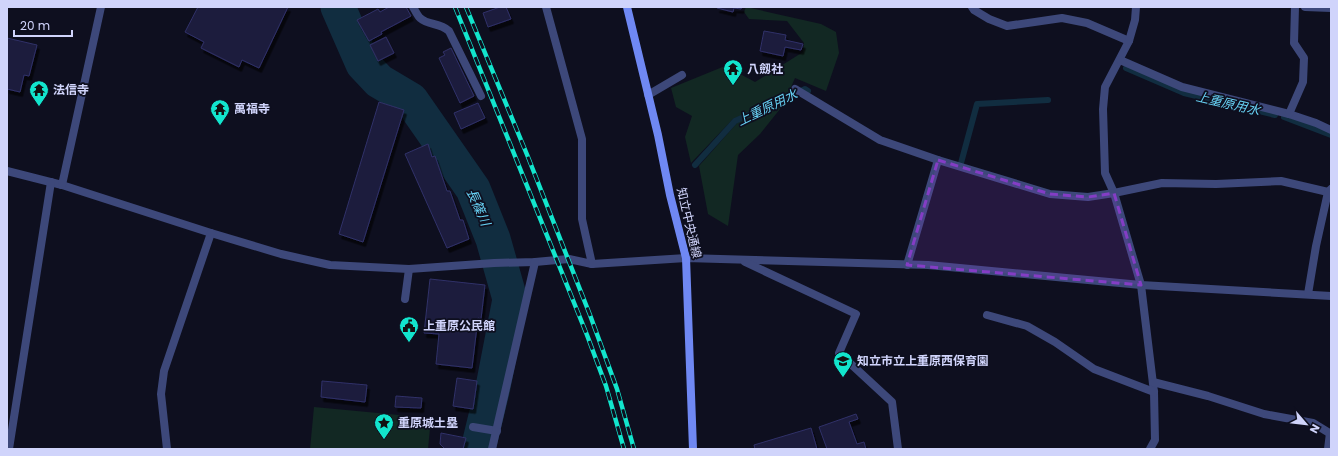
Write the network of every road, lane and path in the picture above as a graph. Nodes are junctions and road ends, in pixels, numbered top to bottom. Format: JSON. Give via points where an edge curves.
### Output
{"nodes":[{"id":1,"x":101,"y":7,"type":"edge"},
{"id":2,"x":413,"y":7,"type":"edge"},
{"id":3,"x":546,"y":7,"type":"edge"},
{"id":4,"x":627,"y":7,"type":"edge"},
{"id":5,"x":972,"y":7,"type":"edge"},
{"id":6,"x":1136,"y":7,"type":"edge"},
{"id":7,"x":1295,"y":7,"type":"edge"},
{"id":8,"x":1305,"y":7,"type":"edge"},
{"id":9,"x":1331,"y":8,"type":"edge"},
{"id":10,"x":1129,"y":41,"type":"junction"},
{"id":11,"x":1120,"y":60,"type":"junction"},
{"id":12,"x":682,"y":75,"type":"dead end"},
{"id":13,"x":795,"y":89,"type":"dead end"},
{"id":14,"x":648,"y":95,"type":"junction"},
{"id":15,"x":481,"y":96,"type":"dead end"},
{"id":16,"x":1289,"y":114,"type":"junction"},
{"id":17,"x":1331,"y":130,"type":"edge"},
{"id":18,"x":938,"y":160,"type":"junction"},
{"id":19,"x":7,"y":172,"type":"edge"},
{"id":20,"x":51,"y":182,"type":"junction"},
{"id":21,"x":62,"y":185,"type":"junction"},
{"id":22,"x":1330,"y":191,"type":"edge"},
{"id":23,"x":1114,"y":193,"type":"junction"},
{"id":24,"x":211,"y":233,"type":"junction"},
{"id":25,"x":686,"y":258,"type":"junction"},
{"id":26,"x":741,"y":260,"type":"junction"},
{"id":27,"x":535,"y":262,"type":"junction"},
{"id":28,"x":592,"y":264,"type":"junction"},
{"id":29,"x":906,"y":265,"type":"junction"},
{"id":30,"x":409,"y":270,"type":"junction"},
{"id":31,"x":1141,"y":285,"type":"junction"},
{"id":32,"x":1308,"y":294,"type":"junction"},
{"id":33,"x":1331,"y":296,"type":"edge"},
{"id":34,"x":405,"y":299,"type":"dead end"},
{"id":35,"x":987,"y":315,"type":"dead end"},
{"id":36,"x":1153,"y":382,"type":"junction"},
{"id":37,"x":1154,"y":392,"type":"junction"},
{"id":38,"x":473,"y":427,"type":"dead end"},
{"id":39,"x":493,"y":430,"type":"junction"},
{"id":40,"x":1331,"y":434,"type":"edge"},
{"id":41,"x":9,"y":449,"type":"edge"},
{"id":42,"x":167,"y":449,"type":"edge"},
{"id":43,"x":492,"y":449,"type":"edge"},
{"id":44,"x":694,"y":449,"type":"edge"},
{"id":45,"x":898,"y":449,"type":"edge"},
{"id":46,"x":1150,"y":449,"type":"edge"},
{"id":47,"x":1328,"y":449,"type":"edge"}],
"edges":[{"from":1,"to":21,"type":"street"},
{"from":2,"to":15,"type":"street","via":[[419,17],[427,23],[443,26],[449,31]]},
{"from":3,"to":28,"type":"street","via":[[582,140],[582,219]]},
{"from":4,"to":14,"type":"street","name":"知立中央通線"},
{"from":5,"to":10,"type":"street","via":[[989,19],[1007,26],[1062,18],[1087,23]]},
{"from":6,"to":10,"type":"street"},
{"from":7,"to":16,"type":"street","via":[[1294,42],[1304,58],[1303,82]]},
{"from":8,"to":9,"type":"street"},
{"from":10,"to":11,"type":"street"},
{"from":11,"to":16,"type":"street","via":[[1182,87]]},
{"from":11,"to":23,"type":"street","via":[[1105,87],[1104,109],[1105,173]]},
{"from":12,"to":14,"type":"street"},
{"from":13,"to":18,"type":"street","via":[[880,140]]},
{"from":14,"to":25,"type":"street","name":"知立中央通線"},
{"from":16,"to":17,"type":"street"},
{"from":18,"to":23,"type":"street","via":[[1050,194],[1088,197]]},
{"from":18,"to":29,"type":"street"},
{"from":19,"to":20,"type":"street"},
{"from":20,"to":21,"type":"street"},
{"from":20,"to":41,"type":"street"},
{"from":21,"to":24,"type":"street"},
{"from":22,"to":23,"type":"street","via":[[1282,181],[1162,183]]},
{"from":22,"to":32,"type":"street","via":[[1316,246]]},
{"from":23,"to":31,"type":"street"},
{"from":24,"to":30,"type":"street","via":[[281,254],[330,265]]},
{"from":24,"to":42,"type":"street","via":[[164,371],[161,394]]},
{"from":25,"to":26,"type":"street"},
{"from":25,"to":28,"type":"street"},
{"from":25,"to":44,"type":"street","name":"知立中央通線"},
{"from":26,"to":29,"type":"street"},
{"from":26,"to":45,"type":"street","via":[[856,314],[839,353],[892,402]]},
{"from":27,"to":28,"type":"street","via":[[569,259]]},
{"from":27,"to":30,"type":"street"},
{"from":27,"to":39,"type":"street"},
{"from":29,"to":31,"type":"street"},
{"from":30,"to":34,"type":"street"},
{"from":31,"to":32,"type":"street"},
{"from":31,"to":36,"type":"street"},
{"from":32,"to":33,"type":"street"},
{"from":35,"to":37,"type":"street","via":[[1027,326],[1094,369]]},
{"from":36,"to":37,"type":"street"},
{"from":36,"to":40,"type":"street","via":[[1264,414],[1313,423]]},
{"from":37,"to":46,"type":"street","via":[[1155,440]]},
{"from":38,"to":39,"type":"street"},
{"from":39,"to":43,"type":"street"},
{"from":40,"to":47,"type":"street"}]}
